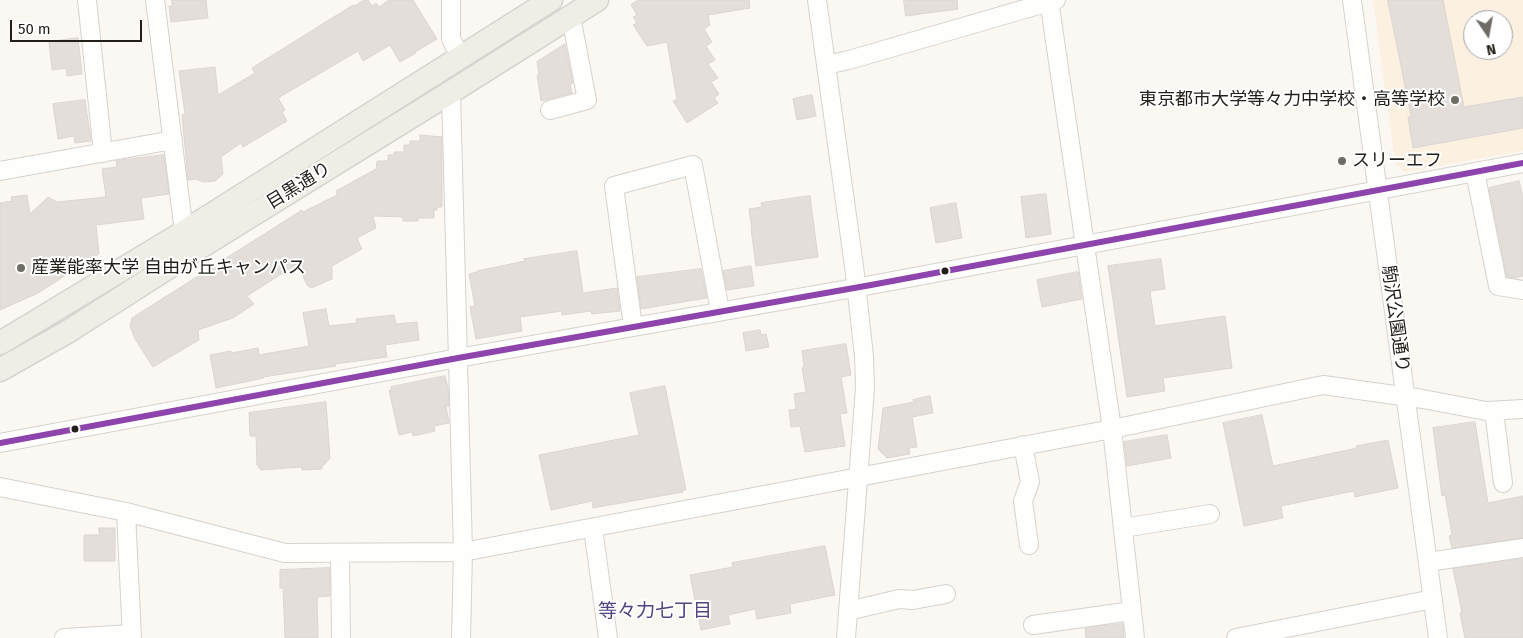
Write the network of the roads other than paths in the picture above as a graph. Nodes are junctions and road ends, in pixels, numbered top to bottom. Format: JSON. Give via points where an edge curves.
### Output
{"nodes":[{"id":1,"x":87,"y":0,"type":"edge"},
{"id":2,"x":155,"y":0,"type":"edge"},
{"id":3,"x":450,"y":0,"type":"edge"},
{"id":4,"x":551,"y":0,"type":"edge"},
{"id":5,"x":597,"y":0,"type":"edge"},
{"id":6,"x":817,"y":0,"type":"edge"},
{"id":7,"x":1352,"y":0,"type":"edge"},
{"id":8,"x":1052,"y":1,"type":"edge"},
{"id":9,"x":571,"y":17,"type":"junction"},
{"id":10,"x":461,"y":58,"type":"junction"},
{"id":11,"x":826,"y":65,"type":"junction"},
{"id":12,"x":451,"y":92,"type":"junction"},
{"id":13,"x":550,"y":110,"type":"dead end"},
{"id":14,"x":173,"y":140,"type":"junction"},
{"id":15,"x":103,"y":153,"type":"junction"},
{"id":16,"x":1523,"y":162,"type":"edge"},
{"id":17,"x":0,"y":171,"type":"edge"},
{"id":18,"x":1475,"y":172,"type":"junction"},
{"id":19,"x":1378,"y":190,"type":"junction"},
{"id":20,"x":184,"y":232,"type":"junction"},
{"id":21,"x":1084,"y":244,"type":"junction"},
{"id":22,"x":856,"y":287,"type":"junction"},
{"id":23,"x":1523,"y":290,"type":"edge"},
{"id":24,"x":720,"y":311,"type":"junction"},
{"id":25,"x":633,"y":327,"type":"junction"},
{"id":26,"x":0,"y":343,"type":"edge"},
{"id":27,"x":458,"y":358,"type":"junction"},
{"id":28,"x":0,"y":370,"type":"edge"},
{"id":29,"x":1406,"y":397,"type":"junction"},
{"id":30,"x":1523,"y":409,"type":"edge"},
{"id":31,"x":1494,"y":411,"type":"junction"},
{"id":32,"x":1112,"y":429,"type":"junction"},
{"id":33,"x":0,"y":443,"type":"edge"},
{"id":34,"x":1022,"y":445,"type":"junction"},
{"id":35,"x":858,"y":478,"type":"junction"},
{"id":36,"x":1503,"y":483,"type":"dead end"},
{"id":37,"x":0,"y":487,"type":"edge"},
{"id":38,"x":126,"y":512,"type":"junction"},
{"id":39,"x":1210,"y":514,"type":"dead end"},
{"id":40,"x":594,"y":528,"type":"junction"},
{"id":41,"x":1123,"y":528,"type":"junction"},
{"id":42,"x":1029,"y":545,"type":"dead end"},
{"id":43,"x":1523,"y":548,"type":"edge"},
{"id":44,"x":463,"y":552,"type":"junction"},
{"id":45,"x":340,"y":553,"type":"junction"},
{"id":46,"x":1428,"y":562,"type":"junction"},
{"id":47,"x":946,"y":594,"type":"dead end"},
{"id":48,"x":1433,"y":599,"type":"junction"},
{"id":49,"x":848,"y":610,"type":"junction"},
{"id":50,"x":1132,"y":611,"type":"junction"},
{"id":51,"x":1033,"y":625,"type":"dead end"},
{"id":52,"x":132,"y":636,"type":"edge"},
{"id":53,"x":64,"y":638,"type":"edge"},
{"id":54,"x":341,"y":638,"type":"edge"},
{"id":55,"x":461,"y":638,"type":"edge"},
{"id":56,"x":608,"y":638,"type":"edge"},
{"id":57,"x":846,"y":638,"type":"edge"},
{"id":58,"x":1135,"y":638,"type":"edge"},
{"id":59,"x":1236,"y":638,"type":"edge"},
{"id":60,"x":1438,"y":638,"type":"edge"}],
"edges":[{"from":1,"to":15,"type":"street"},
{"from":2,"to":14,"type":"street"},
{"from":3,"to":10,"type":"street","via":[[451,39]]},
{"from":4,"to":10,"type":"main road","name":"目黒通り"},
{"from":5,"to":9,"type":"main road","name":"目黒通り"},
{"from":6,"to":11,"type":"street"},
{"from":7,"to":19,"type":"street","name":"駒沢公園通り"},
{"from":8,"to":11,"type":"street"},
{"from":8,"to":21,"type":"street"},
{"from":9,"to":12,"type":"main road","name":"目黒通り"},
{"from":9,"to":13,"type":"street","via":[[587,100]]},
{"from":10,"to":20,"type":"main road","name":"目黒通り"},
{"from":11,"to":22,"type":"street"},
{"from":12,"to":27,"type":"street"},
{"from":12,"to":28,"type":"main road","name":"目黒通り","via":[[69,331]]},
{"from":14,"to":15,"type":"street"},
{"from":14,"to":20,"type":"street"},
{"from":15,"to":17,"type":"street"},
{"from":16,"to":18,"type":"street"},
{"from":18,"to":19,"type":"street"},
{"from":18,"to":23,"type":"street","via":[[1498,286]]},
{"from":19,"to":21,"type":"street"},
{"from":19,"to":29,"type":"street","name":"駒沢公園通り"},
{"from":20,"to":26,"type":"main road","name":"目黒通り"},
{"from":21,"to":22,"type":"street"},
{"from":21,"to":32,"type":"street"},
{"from":22,"to":24,"type":"street"},
{"from":22,"to":35,"type":"street","via":[[865,388]]},
{"from":24,"to":25,"type":"street"},
{"from":24,"to":25,"type":"street","via":[[694,165],[614,186]]},
{"from":25,"to":27,"type":"street"},
{"from":27,"to":33,"type":"street"},
{"from":27,"to":44,"type":"street"},
{"from":29,"to":31,"type":"street"},
{"from":29,"to":32,"type":"street","via":[[1323,385]]},
{"from":29,"to":46,"type":"street","name":"駒沢公園通り"},
{"from":30,"to":31,"type":"street"},
{"from":31,"to":36,"type":"street"},
{"from":32,"to":34,"type":"street"},
{"from":32,"to":41,"type":"street"},
{"from":34,"to":35,"type":"street"},
{"from":34,"to":42,"type":"street","via":[[1030,482],[1023,501]]},
{"from":35,"to":40,"type":"street"},
{"from":35,"to":49,"type":"street"},
{"from":37,"to":38,"type":"street"},
{"from":38,"to":45,"type":"street","via":[[285,553]]},
{"from":38,"to":52,"type":"street"},
{"from":39,"to":41,"type":"street"},
{"from":40,"to":44,"type":"street"},
{"from":40,"to":56,"type":"street"},
{"from":41,"to":50,"type":"street"},
{"from":43,"to":46,"type":"street"},
{"from":44,"to":45,"type":"street"},
{"from":44,"to":55,"type":"street"},
{"from":45,"to":54,"type":"street"},
{"from":46,"to":48,"type":"street","name":"駒沢公園通り"},
{"from":47,"to":49,"type":"street","via":[[899,599]]},
{"from":48,"to":59,"type":"street"},
{"from":48,"to":60,"type":"street","name":"駒沢公園通り"},
{"from":49,"to":57,"type":"street"},
{"from":50,"to":51,"type":"street"},
{"from":50,"to":58,"type":"street"},
{"from":52,"to":53,"type":"street"}]}
